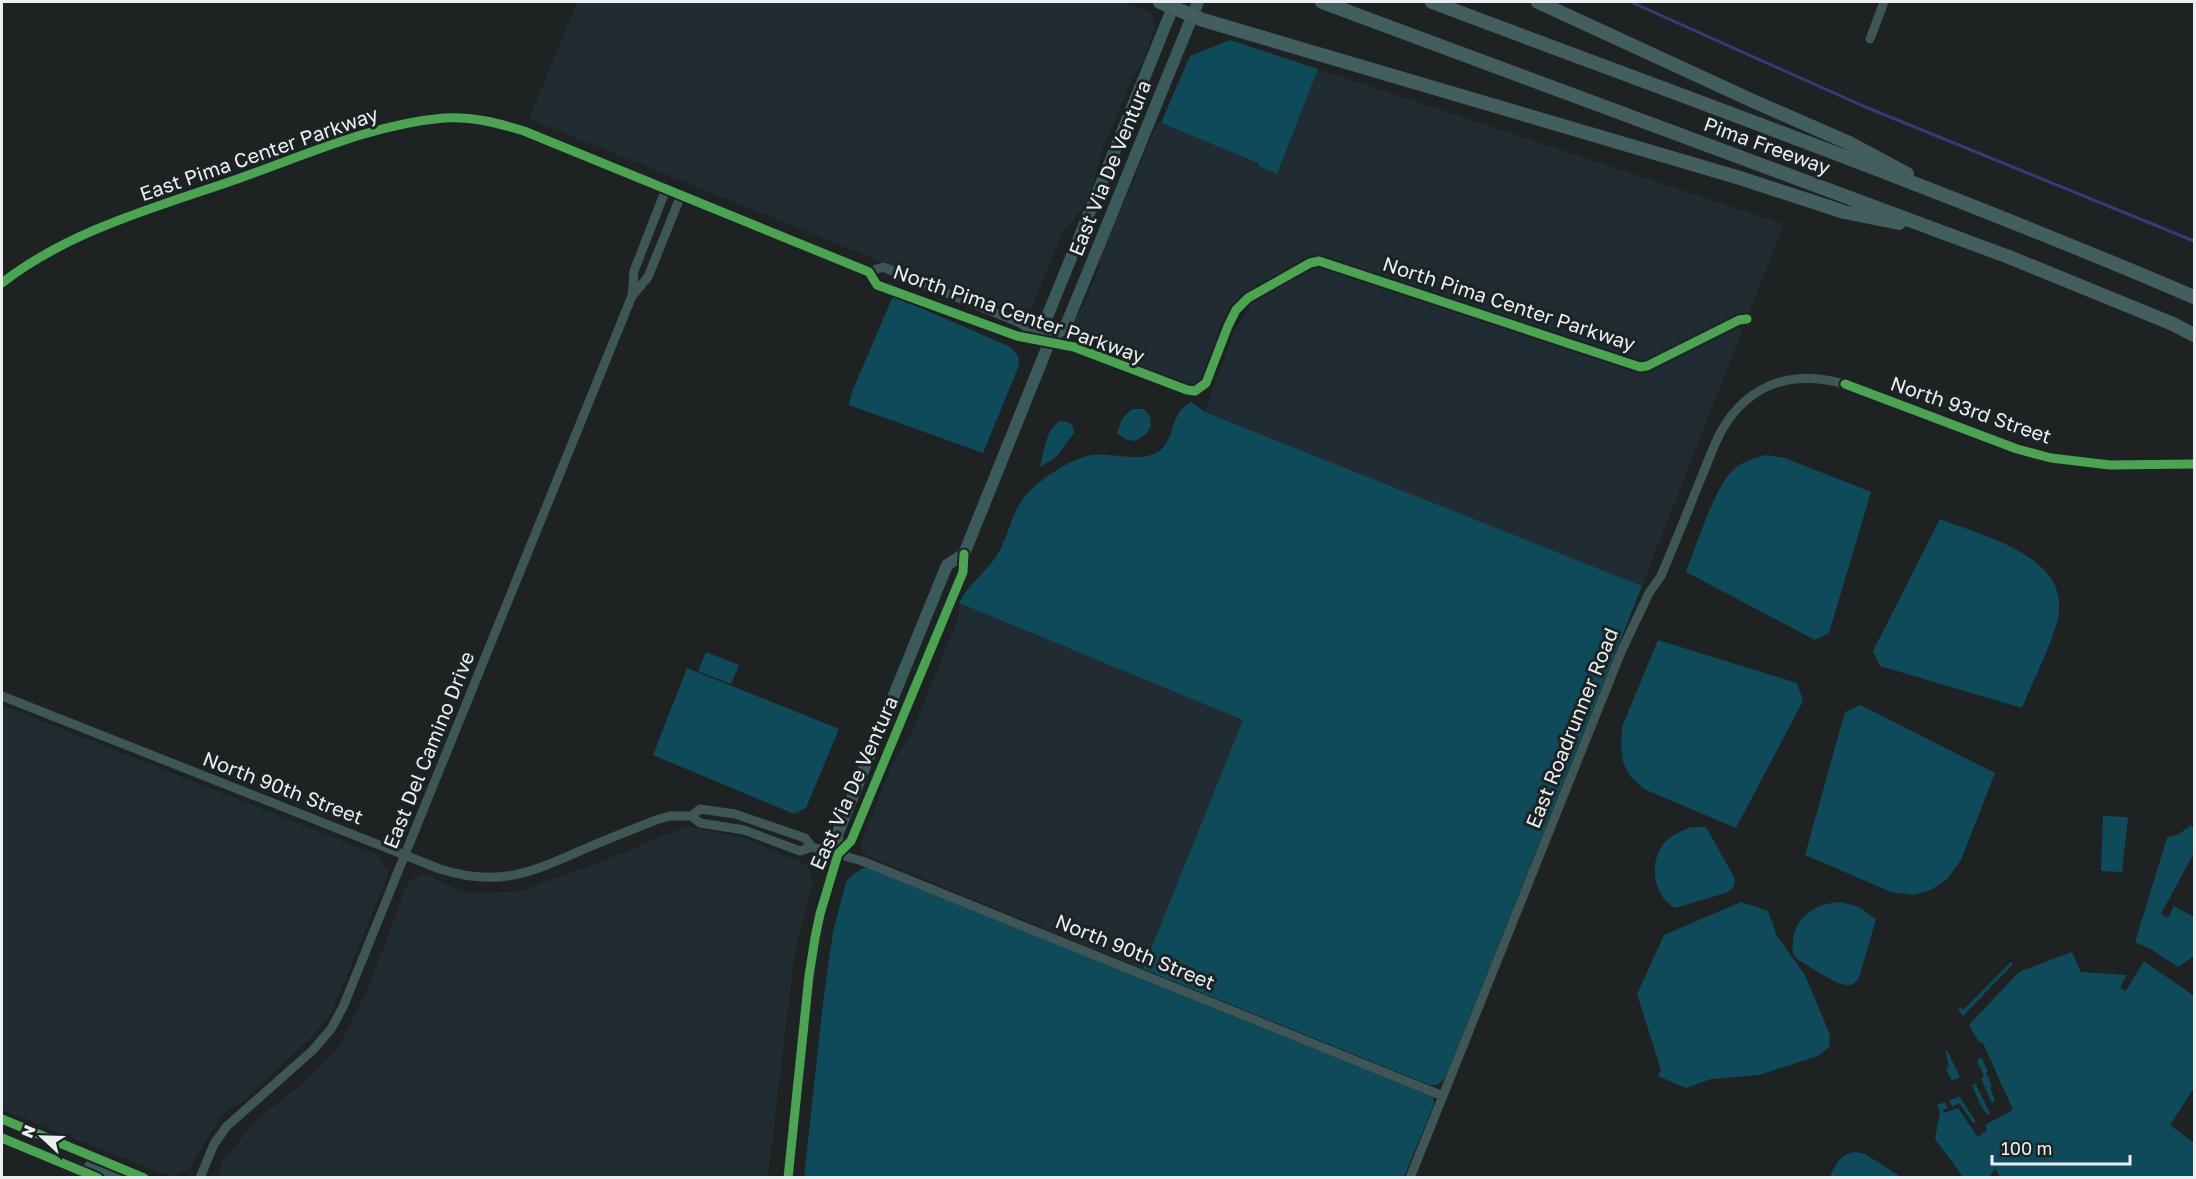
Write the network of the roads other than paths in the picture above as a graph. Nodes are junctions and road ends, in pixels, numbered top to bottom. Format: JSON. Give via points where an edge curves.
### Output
{"nodes":[{"id":1,"x":1198,"y":2,"type":"edge"},
{"id":2,"x":1322,"y":2,"type":"edge"},
{"id":3,"x":1432,"y":2,"type":"edge"},
{"id":4,"x":1538,"y":2,"type":"edge"},
{"id":5,"x":1884,"y":2,"type":"edge"},
{"id":6,"x":1169,"y":3,"type":"edge"},
{"id":7,"x":1192,"y":16,"type":"junction"},
{"id":8,"x":1870,"y":39,"type":"dead end"},
{"id":9,"x":674,"y":192,"type":"junction"},
{"id":10,"x":1953,"y":199,"type":"junction"},
{"id":11,"x":1945,"y":233,"type":"junction"},
{"id":12,"x":869,"y":272,"type":"junction"},
{"id":13,"x":2,"y":283,"type":"edge"},
{"id":14,"x":632,"y":296,"type":"junction"},
{"id":15,"x":2194,"y":297,"type":"edge"},
{"id":16,"x":1747,"y":319,"type":"dead end"},
{"id":17,"x":2194,"y":335,"type":"edge"},
{"id":18,"x":1049,"y":343,"type":"junction"},
{"id":19,"x":1845,"y":384,"type":"joint"},
{"id":20,"x":2194,"y":464,"type":"edge"},
{"id":21,"x":964,"y":554,"type":"junction"},
{"id":22,"x":2,"y":696,"type":"edge"},
{"id":23,"x":691,"y":816,"type":"junction"},
{"id":24,"x":812,"y":847,"type":"junction"},
{"id":25,"x":838,"y":854,"type":"junction"},
{"id":26,"x":405,"y":855,"type":"junction"},
{"id":27,"x":1443,"y":1096,"type":"junction"},
{"id":28,"x":2,"y":1119,"type":"edge"},
{"id":29,"x":2,"y":1138,"type":"edge"},
{"id":30,"x":23,"y":1147,"type":"junction"},
{"id":31,"x":98,"y":1178,"type":"edge"},
{"id":32,"x":118,"y":1178,"type":"edge"},
{"id":33,"x":144,"y":1178,"type":"edge"},
{"id":34,"x":200,"y":1178,"type":"edge"},
{"id":35,"x":788,"y":1178,"type":"edge"},
{"id":36,"x":1410,"y":1178,"type":"edge"}],
"edges":[{"from":1,"to":7,"type":"main road","name":"East Via De Ventura"},
{"from":2,"to":11,"type":"highway","name":"Pima Freeway"},
{"from":3,"to":10,"type":"highway","name":"Pima Freeway"},
{"from":4,"to":10,"type":"highway","via":[[1850,143]]},
{"from":5,"to":8,"type":"street"},
{"from":6,"to":7,"type":"highway"},
{"from":6,"to":18,"type":"main road","name":"East Via De Ventura","via":[[1047,317]]},
{"from":7,"to":11,"type":"highway","via":[[1845,212]]},
{"from":7,"to":18,"type":"main road","name":"East Via De Ventura","via":[[1066,325]]},
{"from":9,"to":12,"type":"street","name":"North Pima Center Parkway"},
{"from":9,"to":13,"type":"street","name":"East Pima Center Parkway","via":[[506,125],[468,118],[419,121],[324,148],[66,242]]},
{"from":9,"to":14,"type":"street","name":"East Del Camino Drive","via":[[634,271]]},
{"from":9,"to":14,"type":"street","name":"East Del Camino Drive","via":[[648,277]]},
{"from":10,"to":15,"type":"highway","name":"Pima Freeway"},
{"from":11,"to":17,"type":"highway","name":"Pima Freeway"},
{"from":12,"to":18,"type":"street","name":"North Pima Center Parkway","via":[[877,285],[1017,336]]},
{"from":12,"to":18,"type":"street","name":"North Pima Center Parkway","via":[[883,267],[1020,323]]},
{"from":14,"to":26,"type":"street","name":"East Del Camino Drive"},
{"from":16,"to":18,"type":"street","name":"North Pima Center Parkway","via":[[1640,367],[1319,261],[1248,298],[1236,310],[1209,378],[1195,391],[1074,347]]},
{"from":18,"to":21,"type":"main road","name":"East Via De Ventura"},
{"from":19,"to":20,"type":"street","name":"North 93rd Street","via":[[2041,455],[2110,465]]},
{"from":19,"to":27,"type":"street","name":"East Roadrunner Road","via":[[1809,378],[1778,382],[1752,394],[1722,430],[1661,576],[1621,652]]},
{"from":21,"to":25,"type":"main road","name":"East Via De Ventura","via":[[963,572],[897,734],[851,841]]},
{"from":21,"to":25,"type":"main road","name":"East Via De Ventura","via":[[947,565],[933,597],[837,835]]},
{"from":22,"to":26,"type":"street","name":"North 90th Street"},
{"from":23,"to":24,"type":"street","name":"North 90th Street","via":[[700,823],[744,830],[800,851]]},
{"from":23,"to":24,"type":"street","name":"North 90th Street","via":[[700,809],[735,814],[805,838]]},
{"from":23,"to":26,"type":"street","name":"North 90th Street","via":[[656,820],[530,872],[506,877],[475,878]]},
{"from":24,"to":25,"type":"street","name":"North 90th Street"},
{"from":25,"to":27,"type":"street","name":"North 90th Street","via":[[884,869]]},
{"from":25,"to":35,"type":"main road","name":"East Via De Ventura","via":[[820,914],[809,976]]},
{"from":26,"to":34,"type":"street","name":"East Del Camino Drive","via":[[331,1029],[313,1050],[227,1126],[214,1144]]},
{"from":27,"to":36,"type":"street","name":"East Roadrunner Road"},
{"from":28,"to":33,"type":"main road"},
{"from":29,"to":30,"type":"main road"},
{"from":30,"to":31,"type":"main road"},
{"from":30,"to":32,"type":"main road","via":[[59,1154]]}]}
